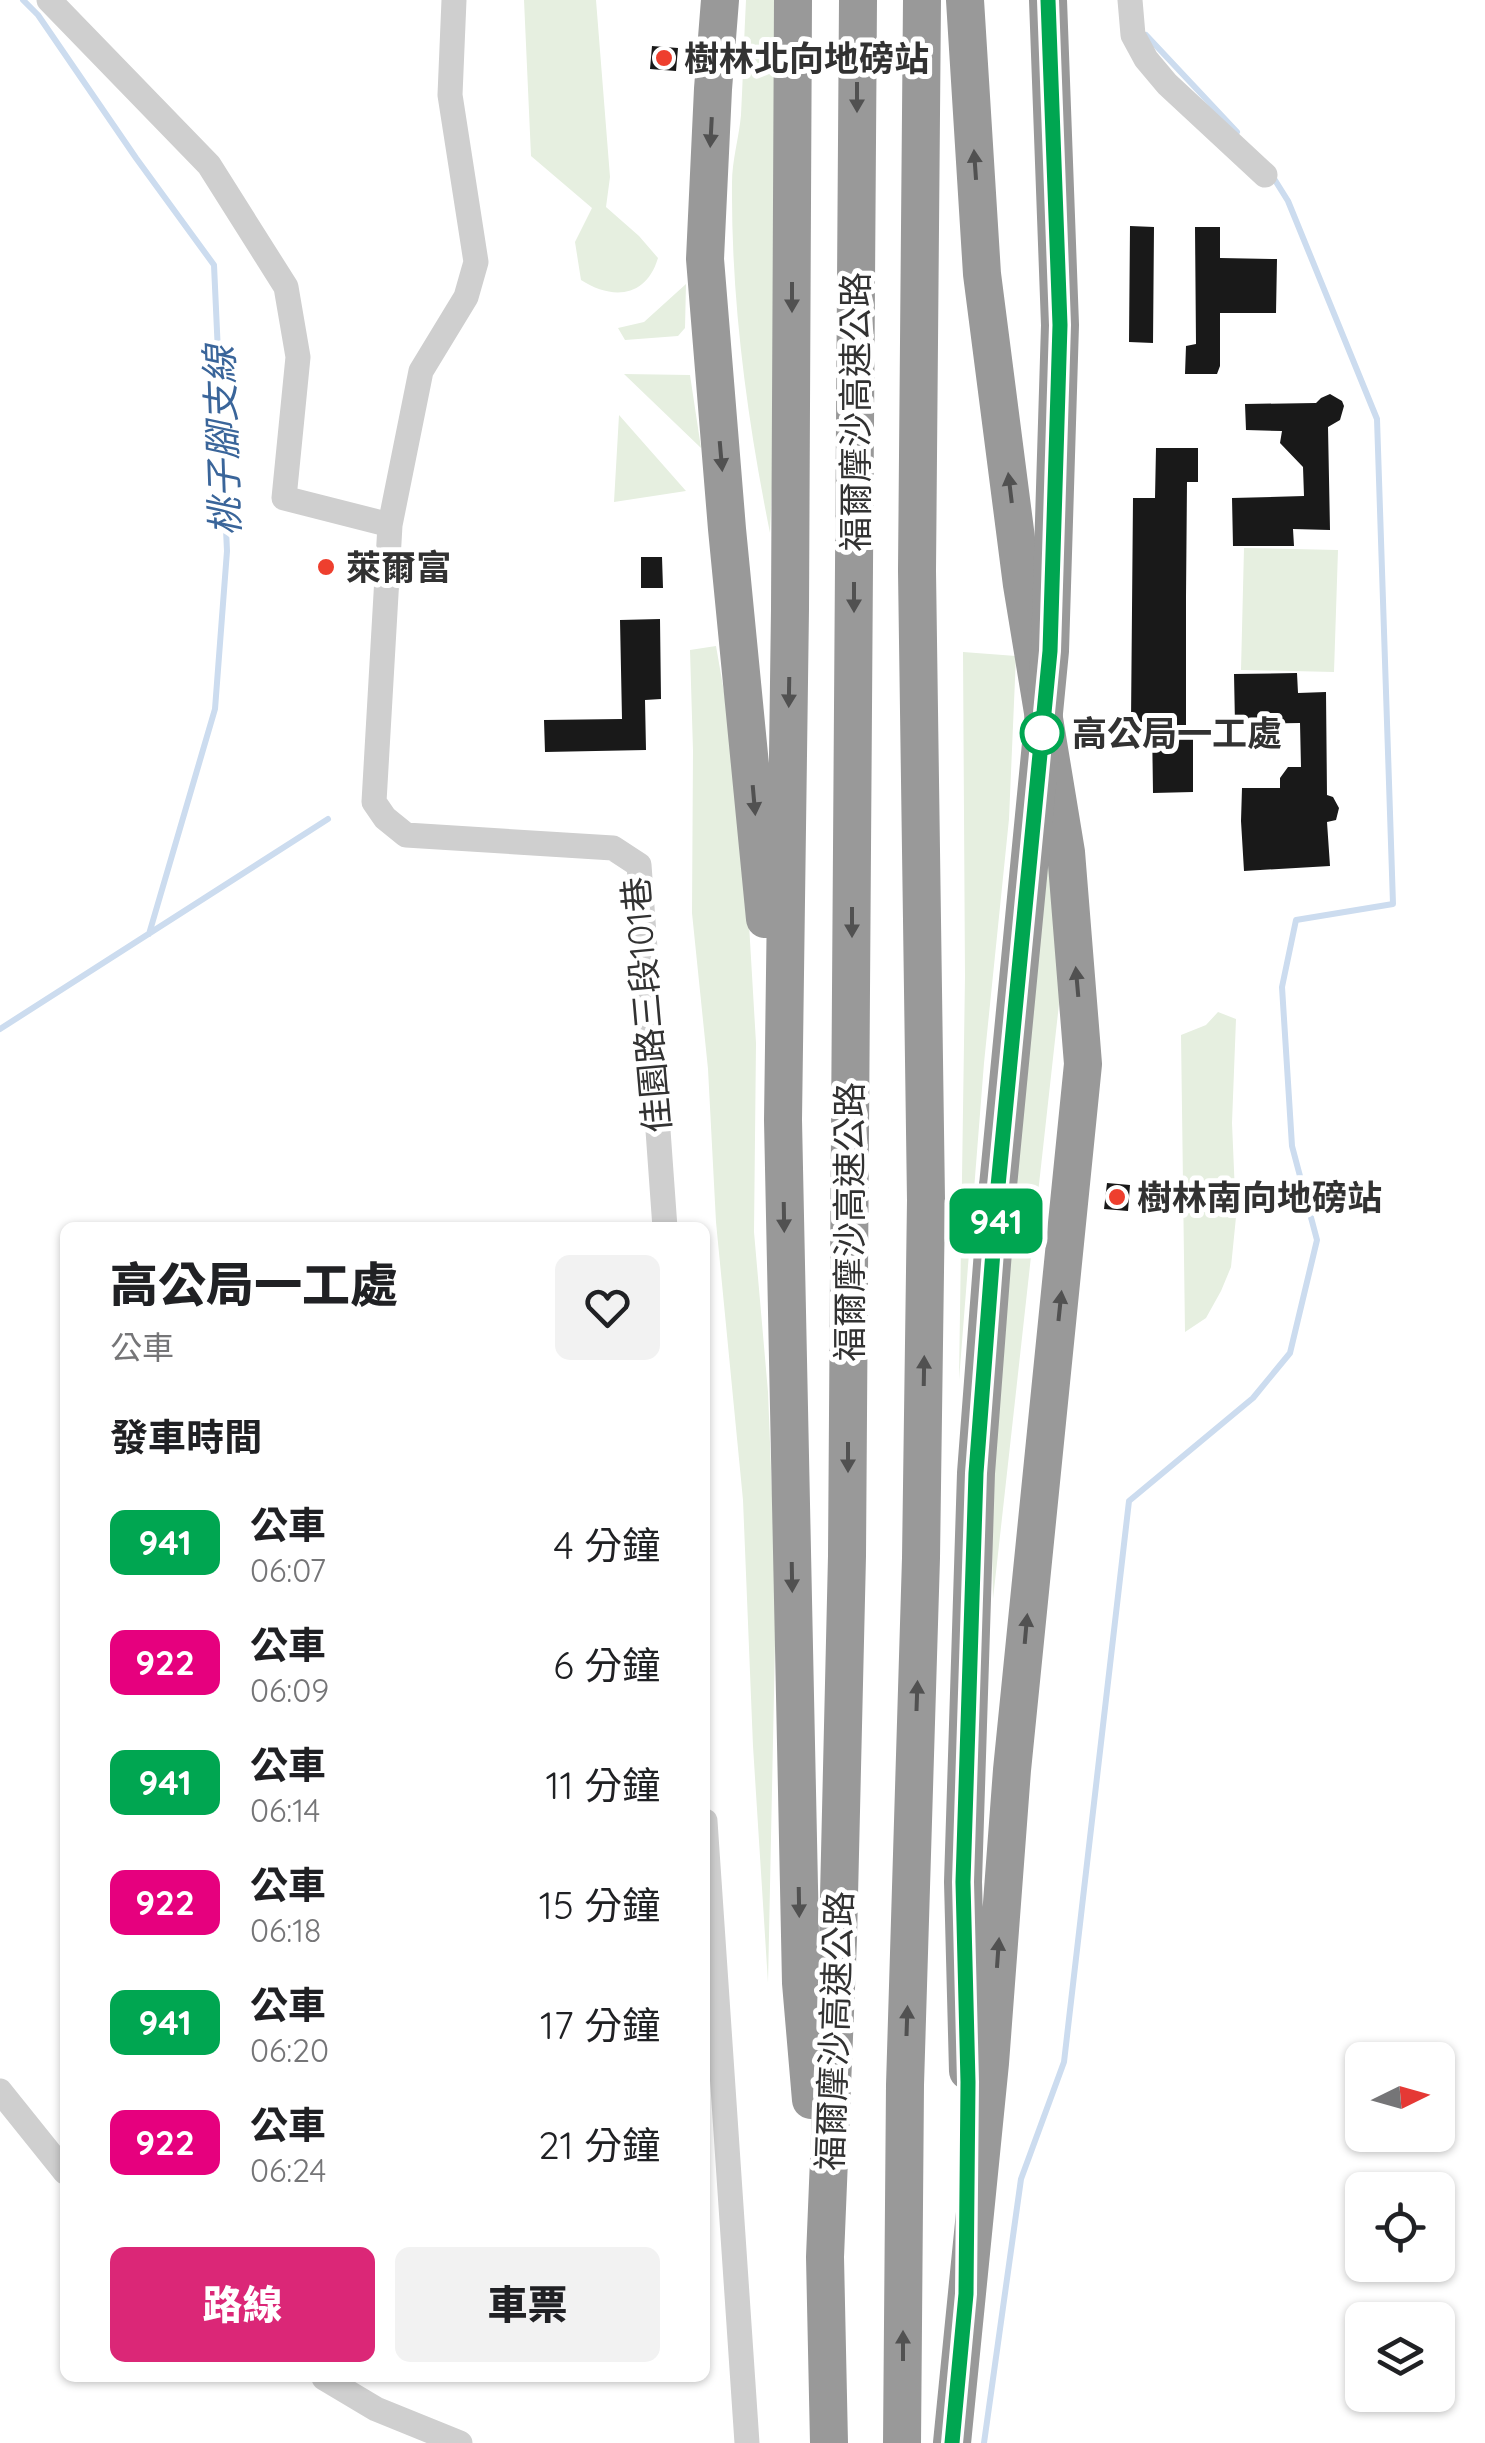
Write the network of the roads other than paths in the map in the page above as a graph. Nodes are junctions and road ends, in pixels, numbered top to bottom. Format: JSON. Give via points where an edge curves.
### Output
{"nodes":[{"id":1,"x":49,"y":0,"type":"edge"},
{"id":2,"x":454,"y":0,"type":"edge"},
{"id":3,"x":720,"y":0,"type":"edge"},
{"id":4,"x":793,"y":0,"type":"edge"},
{"id":5,"x":858,"y":0,"type":"edge"},
{"id":6,"x":922,"y":0,"type":"edge"},
{"id":7,"x":966,"y":0,"type":"edge"},
{"id":8,"x":1048,"y":0,"type":"edge"},
{"id":9,"x":1130,"y":0,"type":"edge"},
{"id":10,"x":1265,"y":175,"type":"dead end"},
{"id":11,"x":390,"y":525,"type":"junction"},
{"id":12,"x":783,"y":1120,"type":"junction"},
{"id":13,"x":665,"y":1222,"type":"edge"},
{"id":14,"x":710,"y":1895,"type":"edge"},
{"id":15,"x":0,"y":2091,"type":"edge"},
{"id":16,"x":60,"y":2166,"type":"edge"},
{"id":17,"x":825,"y":2256,"type":"junction"},
{"id":18,"x":966,"y":2294,"type":"junction"},
{"id":19,"x":331,"y":2382,"type":"edge"},
{"id":20,"x":460,"y":2443,"type":"edge"},
{"id":21,"x":747,"y":2443,"type":"edge"},
{"id":22,"x":829,"y":2443,"type":"edge"},
{"id":23,"x":902,"y":2443,"type":"edge"},
{"id":24,"x":952,"y":2443,"type":"edge"}],
"edges":[{"from":1,"to":11,"type":"street","via":[[209,165],[286,288],[298,358],[284,498]]},
{"from":2,"to":11,"type":"street","name":"佳園路三段101巷","via":[[450,95],[476,262],[466,296],[421,371]]},
{"from":3,"to":12,"type":"highway","one_way":true,"via":[[705,260]]},
{"from":4,"to":12,"type":"highway","one_way":true},
{"from":5,"to":17,"type":"highway","name":"福爾摩沙高速公路","one_way":true,"via":[[847,1556]]},
{"from":23,"to":6,"type":"highway","name":"福爾摩沙高速公路","one_way":true,"via":[[926,1200],[917,571]]},
{"from":18,"to":7,"type":"highway","one_way":true,"via":[[1083,1064],[1066,852],[1022,585],[982,274]]},
{"from":8,"to":18,"type":"highway","bridge":true,"via":[[1060,325],[1050,651],[976,1473],[963,1882]]},
{"from":9,"to":10,"type":"street","via":[[1132,34],[1146,59]]},
{"from":11,"to":13,"type":"street","name":"佳園路三段101巷","via":[[374,802],[406,835],[613,848],[639,866]]},
{"from":12,"to":17,"type":"highway","one_way":true,"via":[[801,1984]]},
{"from":14,"to":21,"type":"street"},
{"from":15,"to":16,"type":"street"},
{"from":17,"to":22,"type":"highway","name":"福爾摩沙高速公路"},
{"from":18,"to":24,"type":"highway"},
{"from":19,"to":20,"type":"street","via":[[376,2409]]}]}
